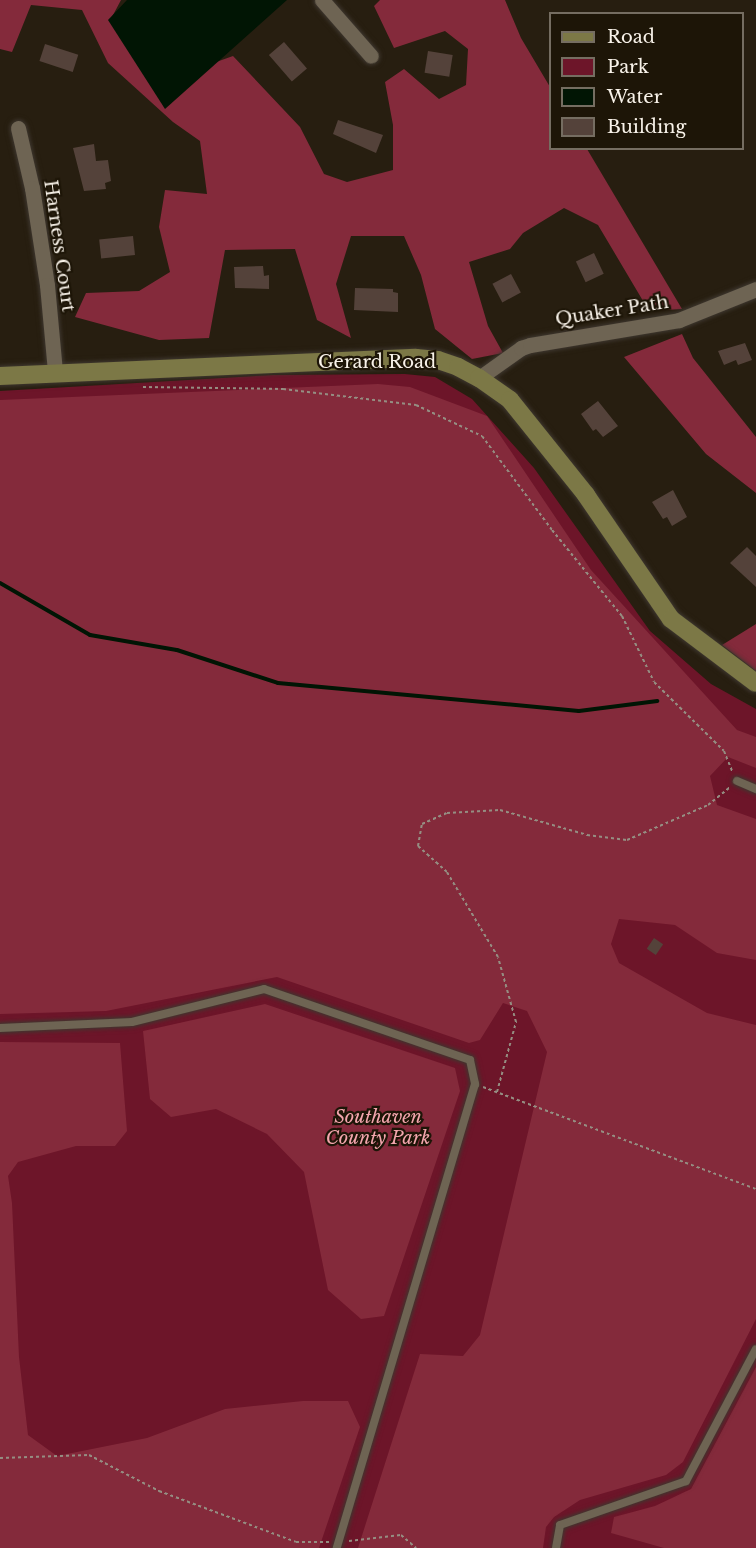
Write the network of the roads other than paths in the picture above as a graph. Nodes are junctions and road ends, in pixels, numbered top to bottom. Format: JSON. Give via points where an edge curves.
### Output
{"nodes":[{"id":1,"x":322,"y":0,"type":"edge"},
{"id":2,"x":370,"y":56,"type":"dead end"},
{"id":3,"x":18,"y":128,"type":"dead end"},
{"id":4,"x":756,"y":289,"type":"edge"},
{"id":5,"x":55,"y":372,"type":"junction"},
{"id":6,"x":0,"y":376,"type":"edge"},
{"id":7,"x":479,"y":378,"type":"junction"},
{"id":8,"x":756,"y":683,"type":"edge"},
{"id":9,"x":737,"y":781,"type":"road end"},
{"id":10,"x":756,"y":789,"type":"edge"},
{"id":11,"x":0,"y":1028,"type":"edge"},
{"id":12,"x":756,"y":1350,"type":"edge"},
{"id":13,"x":338,"y":1545,"type":"edge"},
{"id":14,"x":556,"y":1548,"type":"edge"}],
"edges":[{"from":1,"to":2,"type":"street"},
{"from":3,"to":5,"type":"street","name":"Harness Court","via":[[47,285]]},
{"from":4,"to":7,"type":"street","name":"Quaker Path","via":[[679,320],[530,345]]},
{"from":5,"to":6,"type":"street","name":"Gerard Road"},
{"from":5,"to":7,"type":"street","name":"Gerard Road","via":[[416,358],[438,360]]},
{"from":7,"to":8,"type":"street","name":"Gerard Road","via":[[510,400],[586,495],[671,619]]},
{"from":9,"to":10,"type":"lane"},
{"from":11,"to":13,"type":"lane","via":[[132,1022],[264,989],[470,1060],[475,1084]]},
{"from":12,"to":14,"type":"lane","via":[[686,1482],[560,1525]]}]}
